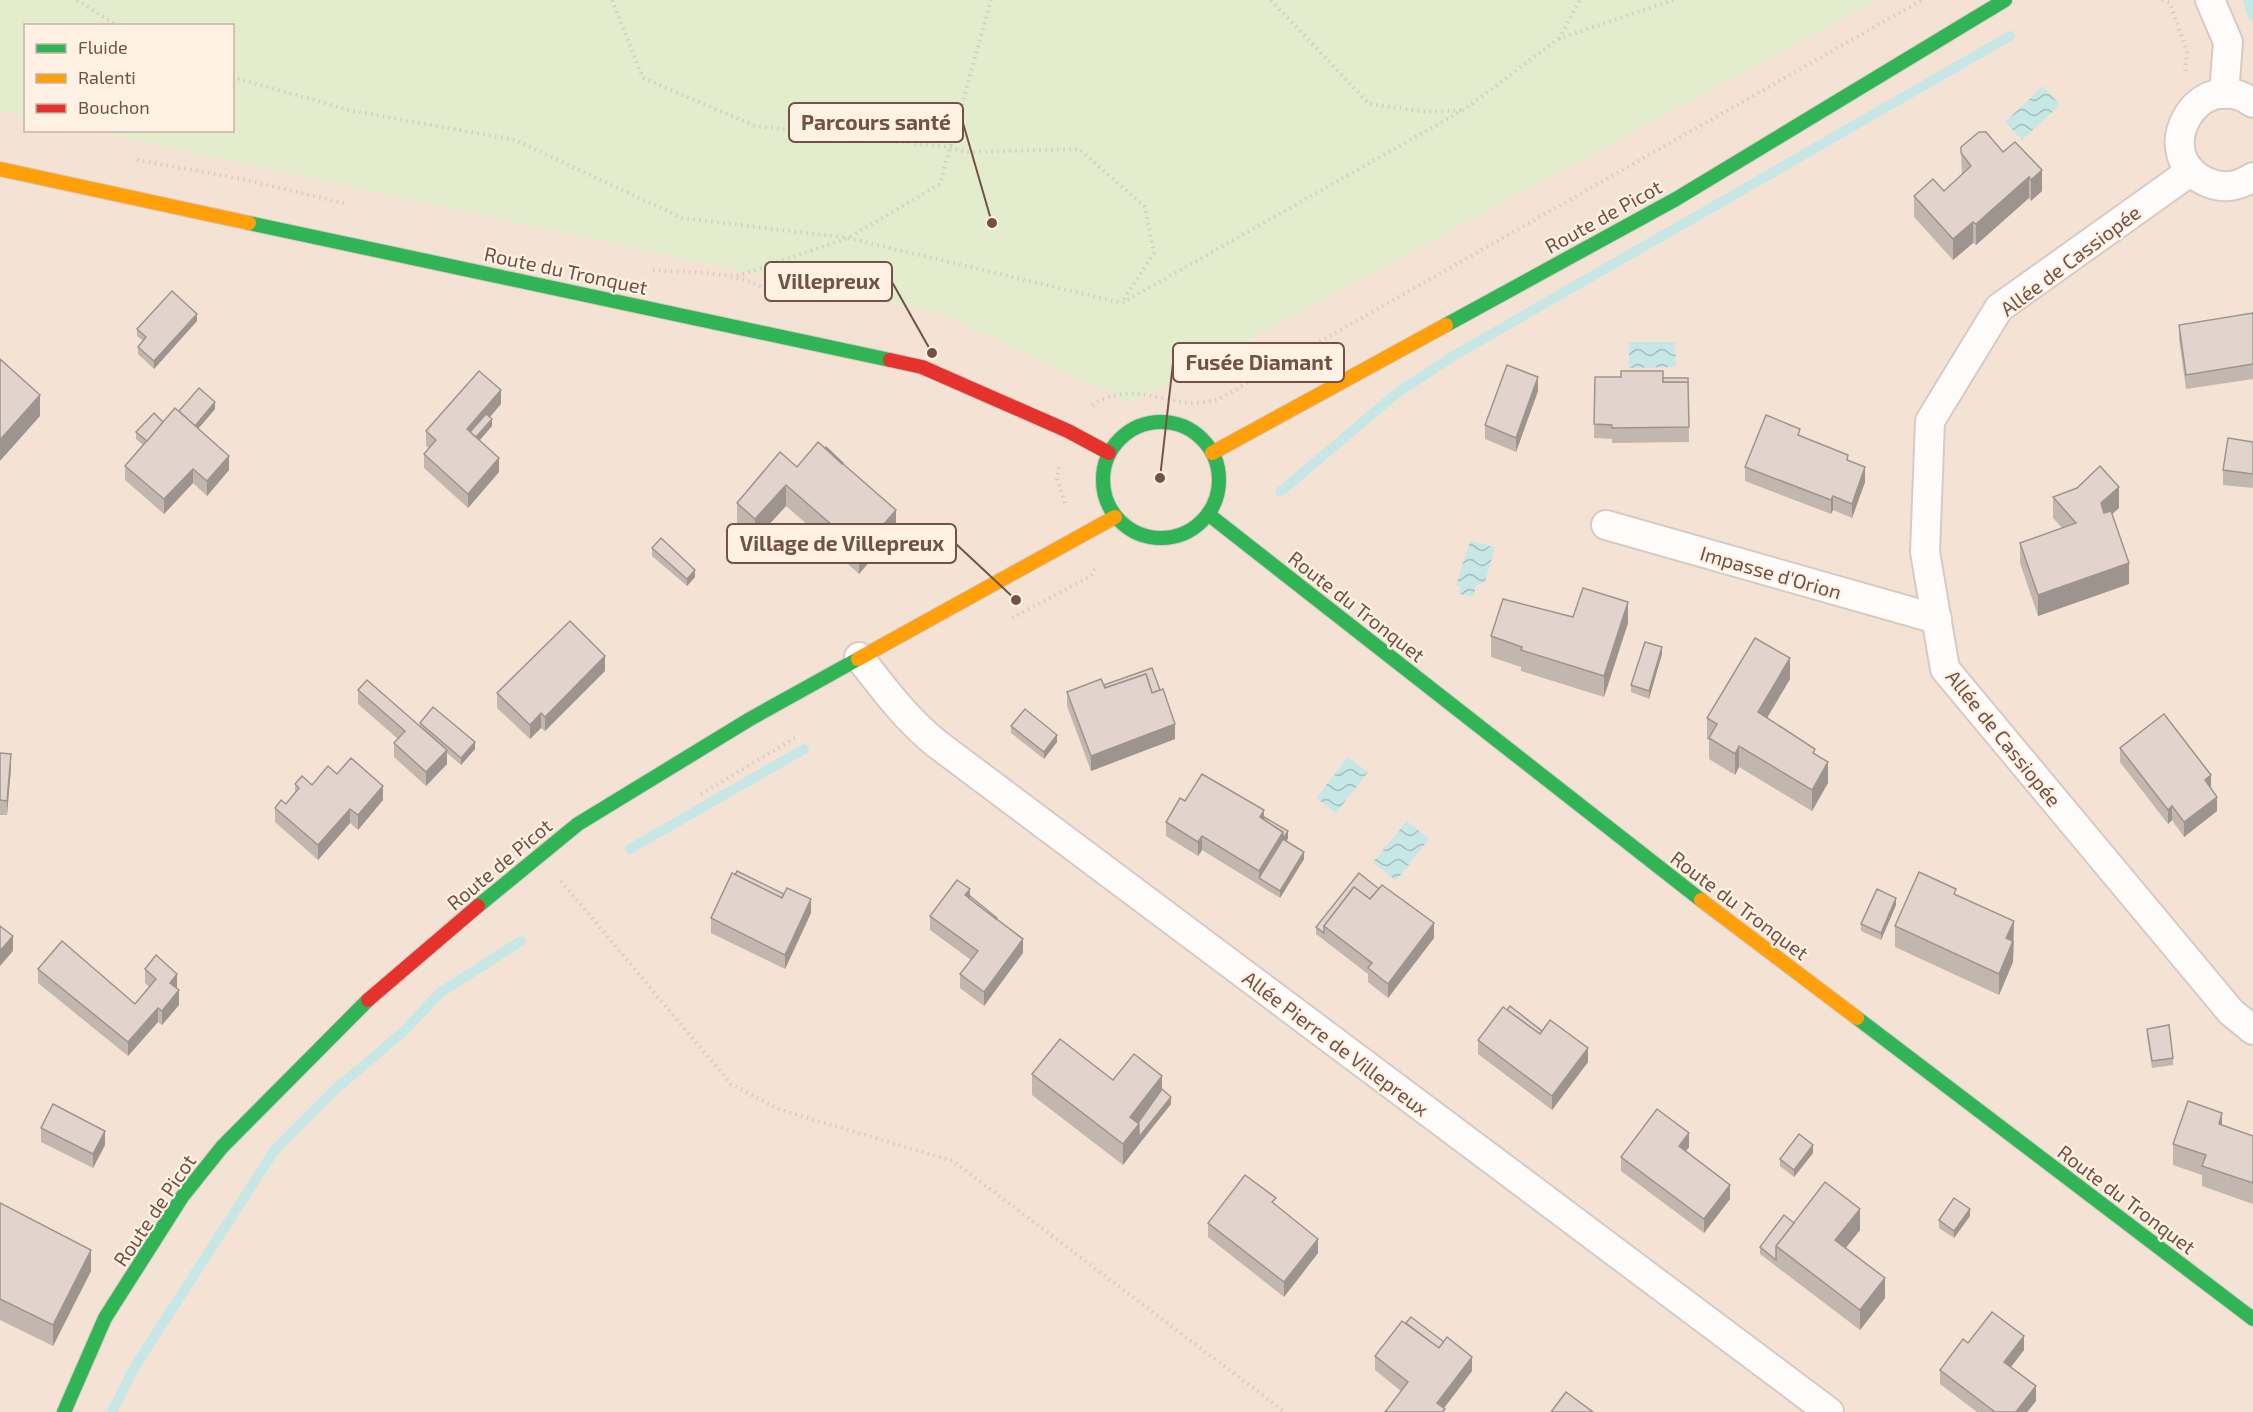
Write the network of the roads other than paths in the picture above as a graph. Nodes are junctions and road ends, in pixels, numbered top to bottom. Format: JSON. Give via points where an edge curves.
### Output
{"nodes":[{"id":1,"x":2005,"y":0,"type":"edge"},
{"id":2,"x":2210,"y":0,"type":"edge"},
{"id":3,"x":2224,"y":94,"type":"junction"},
{"id":4,"x":2253,"y":104,"type":"edge"},
{"id":5,"x":0,"y":169,"type":"edge"},
{"id":6,"x":2191,"y":171,"type":"junction"},
{"id":7,"x":2253,"y":177,"type":"edge"},
{"id":8,"x":1108,"y":453,"type":"junction"},
{"id":9,"x":1212,"y":453,"type":"junction"},
{"id":10,"x":1208,"y":514,"type":"junction"},
{"id":11,"x":1115,"y":517,"type":"junction"},
{"id":12,"x":1606,"y":525,"type":"dead end"},
{"id":13,"x":1937,"y":619,"type":"junction"},
{"id":14,"x":860,"y":657,"type":"junction"},
{"id":15,"x":2253,"y":1030,"type":"edge"},
{"id":16,"x":2253,"y":1319,"type":"edge"},
{"id":17,"x":64,"y":1412,"type":"edge"},
{"id":18,"x":1829,"y":1412,"type":"edge"}],
"edges":[{"from":1,"to":9,"type":"main road","name":"Route de Picot","via":[[1676,199]]},
{"from":2,"to":3,"type":"street","via":[[2228,42]]},
{"from":3,"to":4,"type":"street","via":[[2238,95]]},
{"from":3,"to":6,"type":"street","via":[[2210,96],[2198,104],[2181,126],[2182,157]]},
{"from":5,"to":8,"type":"main road","name":"Route du Tronquet","via":[[922,367],[1068,431]]},
{"from":6,"to":7,"type":"street","via":[[2216,185],[2231,186]]},
{"from":6,"to":13,"type":"street","name":"Allée de Cassiopée","via":[[1999,308],[1930,421],[1925,552]]},
{"from":8,"to":9,"type":"main road","via":[[1134,428],[1151,422],[1170,422],[1202,438]]},
{"from":8,"to":11,"type":"main road","via":[[1102,486]]},
{"from":9,"to":10,"type":"main road","via":[[1219,484]]},
{"from":10,"to":11,"type":"main road","via":[[1180,535],[1162,538],[1128,529]]},
{"from":10,"to":16,"type":"main road","name":"Route du Tronquet","via":[[1663,871]]},
{"from":11,"to":14,"type":"main road","name":"Route de Picot"},
{"from":12,"to":13,"type":"street","name":"Impasse d'Orion"},
{"from":13,"to":15,"type":"street","name":"Allée de Cassiopée","via":[[1945,669],[2231,1012]]},
{"from":14,"to":17,"type":"main road","name":"Route de Picot","via":[[578,824],[349,1017],[222,1147],[182,1197],[105,1318]]},
{"from":14,"to":18,"type":"street","name":"Allée Pierre de Villepreux","via":[[886,694],[937,744]]}]}
